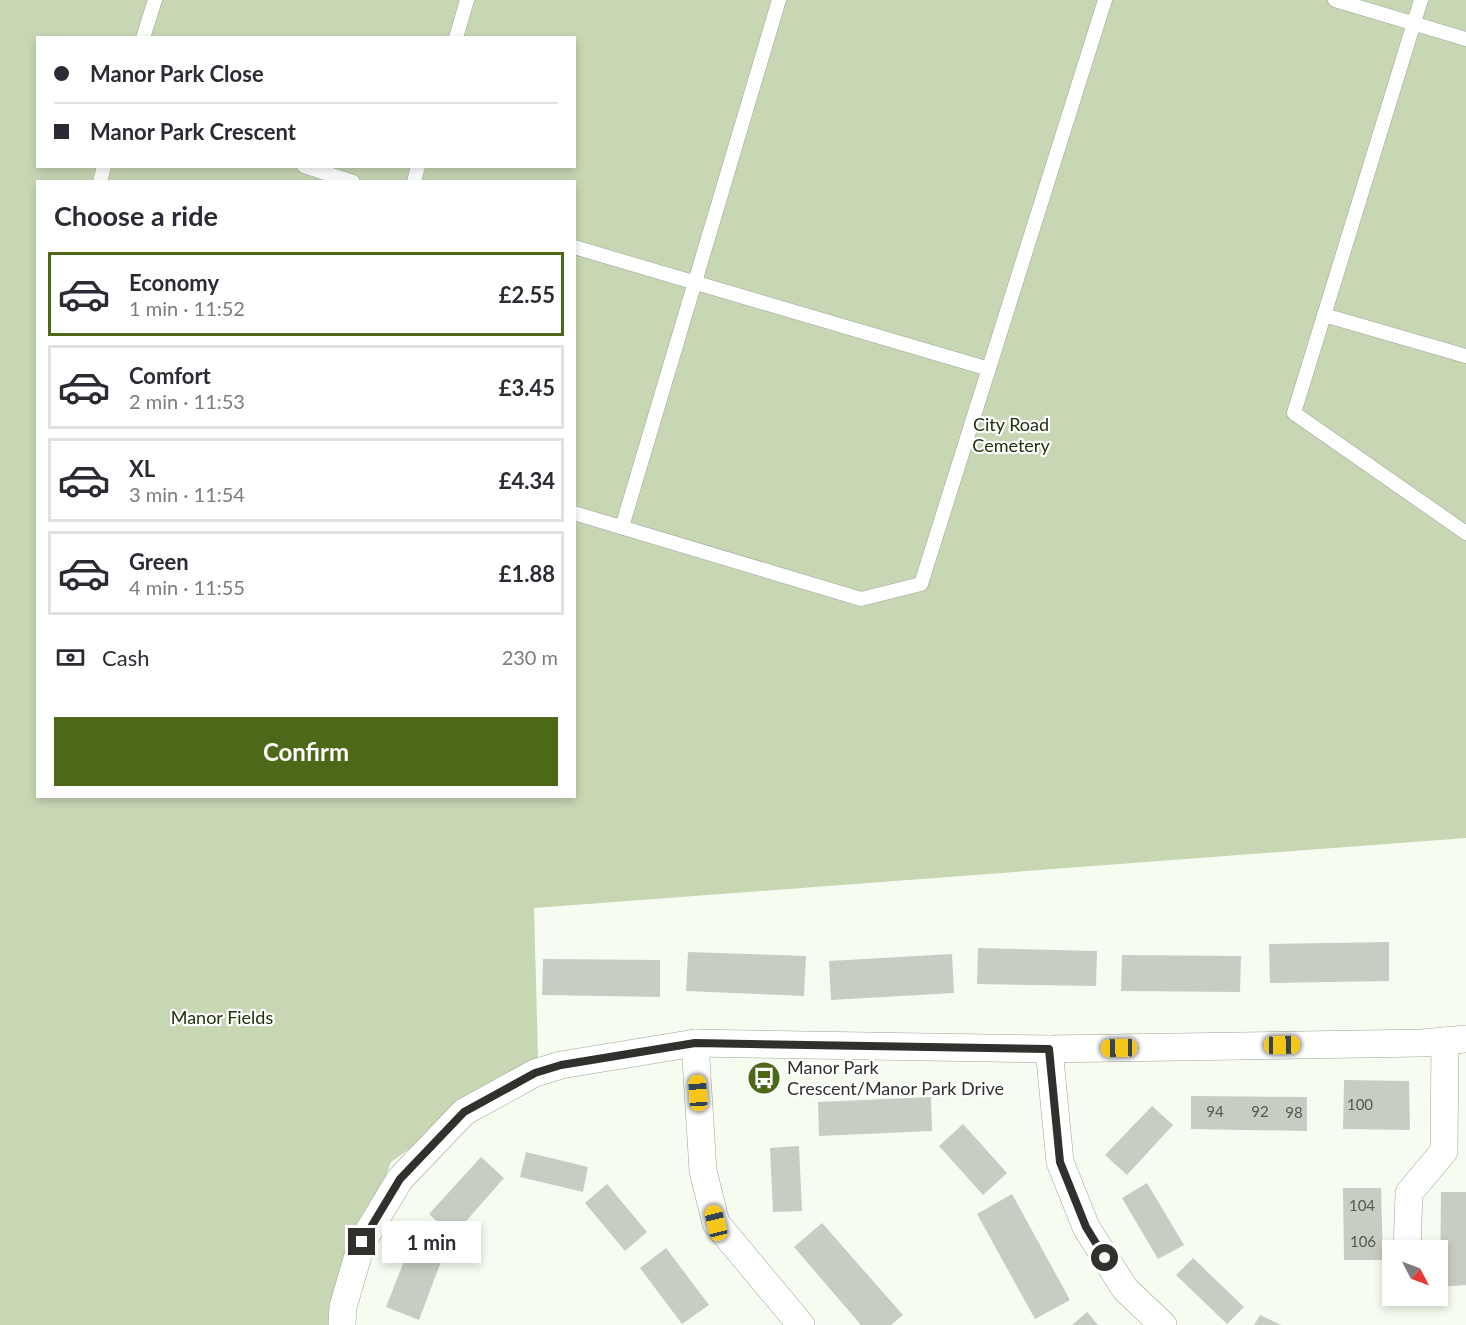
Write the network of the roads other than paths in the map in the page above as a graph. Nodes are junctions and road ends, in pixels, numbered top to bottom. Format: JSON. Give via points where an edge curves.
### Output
{"nodes":[{"id":1,"x":155,"y":0,"type":"edge"},
{"id":2,"x":467,"y":0,"type":"edge"},
{"id":3,"x":779,"y":0,"type":"edge"},
{"id":4,"x":1105,"y":0,"type":"edge"},
{"id":5,"x":1335,"y":0,"type":"edge"},
{"id":6,"x":1421,"y":0,"type":"edge"},
{"id":7,"x":1413,"y":24,"type":"junction"},
{"id":8,"x":144,"y":36,"type":"edge"},
{"id":9,"x":457,"y":36,"type":"edge"},
{"id":10,"x":1466,"y":39,"type":"edge"},
{"id":11,"x":310,"y":168,"type":"edge"},
{"id":12,"x":347,"y":180,"type":"edge"},
{"id":13,"x":576,"y":248,"type":"edge"},
{"id":14,"x":695,"y":283,"type":"junction"},
{"id":15,"x":1324,"y":315,"type":"junction"},
{"id":16,"x":1466,"y":356,"type":"edge"},
{"id":17,"x":989,"y":369,"type":"junction"},
{"id":18,"x":576,"y":514,"type":"edge"},
{"id":19,"x":622,"y":527,"type":"junction"},
{"id":20,"x":1466,"y":533,"type":"edge"},
{"id":21,"x":1455,"y":1040,"type":"edge"},
{"id":22,"x":695,"y":1043,"type":"junction"},
{"id":23,"x":1049,"y":1049,"type":"junction"},
{"id":24,"x":1407,"y":1240,"type":"edge"},
{"id":25,"x":346,"y":1325,"type":"edge"},
{"id":26,"x":801,"y":1325,"type":"edge"},
{"id":27,"x":1163,"y":1325,"type":"edge"}],
"edges":[{"from":1,"to":8,"type":"lane"},
{"from":2,"to":9,"type":"lane"},
{"from":3,"to":14,"type":"lane"},
{"from":4,"to":17,"type":"lane"},
{"from":5,"to":7,"type":"lane"},
{"from":6,"to":7,"type":"lane"},
{"from":7,"to":10,"type":"lane"},
{"from":7,"to":15,"type":"lane"},
{"from":11,"to":12,"type":"lane"},
{"from":13,"to":14,"type":"lane"},
{"from":14,"to":17,"type":"lane"},
{"from":14,"to":19,"type":"lane"},
{"from":15,"to":16,"type":"lane"},
{"from":15,"to":20,"type":"lane","via":[[1294,413]]},
{"from":17,"to":19,"type":"lane","via":[[921,584],[861,599]]},
{"from":18,"to":19,"type":"lane"},
{"from":21,"to":23,"type":"street"},
{"from":21,"to":24,"type":"street","via":[[1444,1151],[1409,1193]]},
{"from":22,"to":23,"type":"street"},
{"from":22,"to":25,"type":"street","via":[[561,1065],[535,1073],[464,1112],[400,1179],[362,1242],[343,1307]]},
{"from":22,"to":26,"type":"street","via":[[703,1171],[716,1223]]},
{"from":23,"to":27,"type":"street","via":[[1060,1162],[1086,1227],[1125,1289]]}]}
